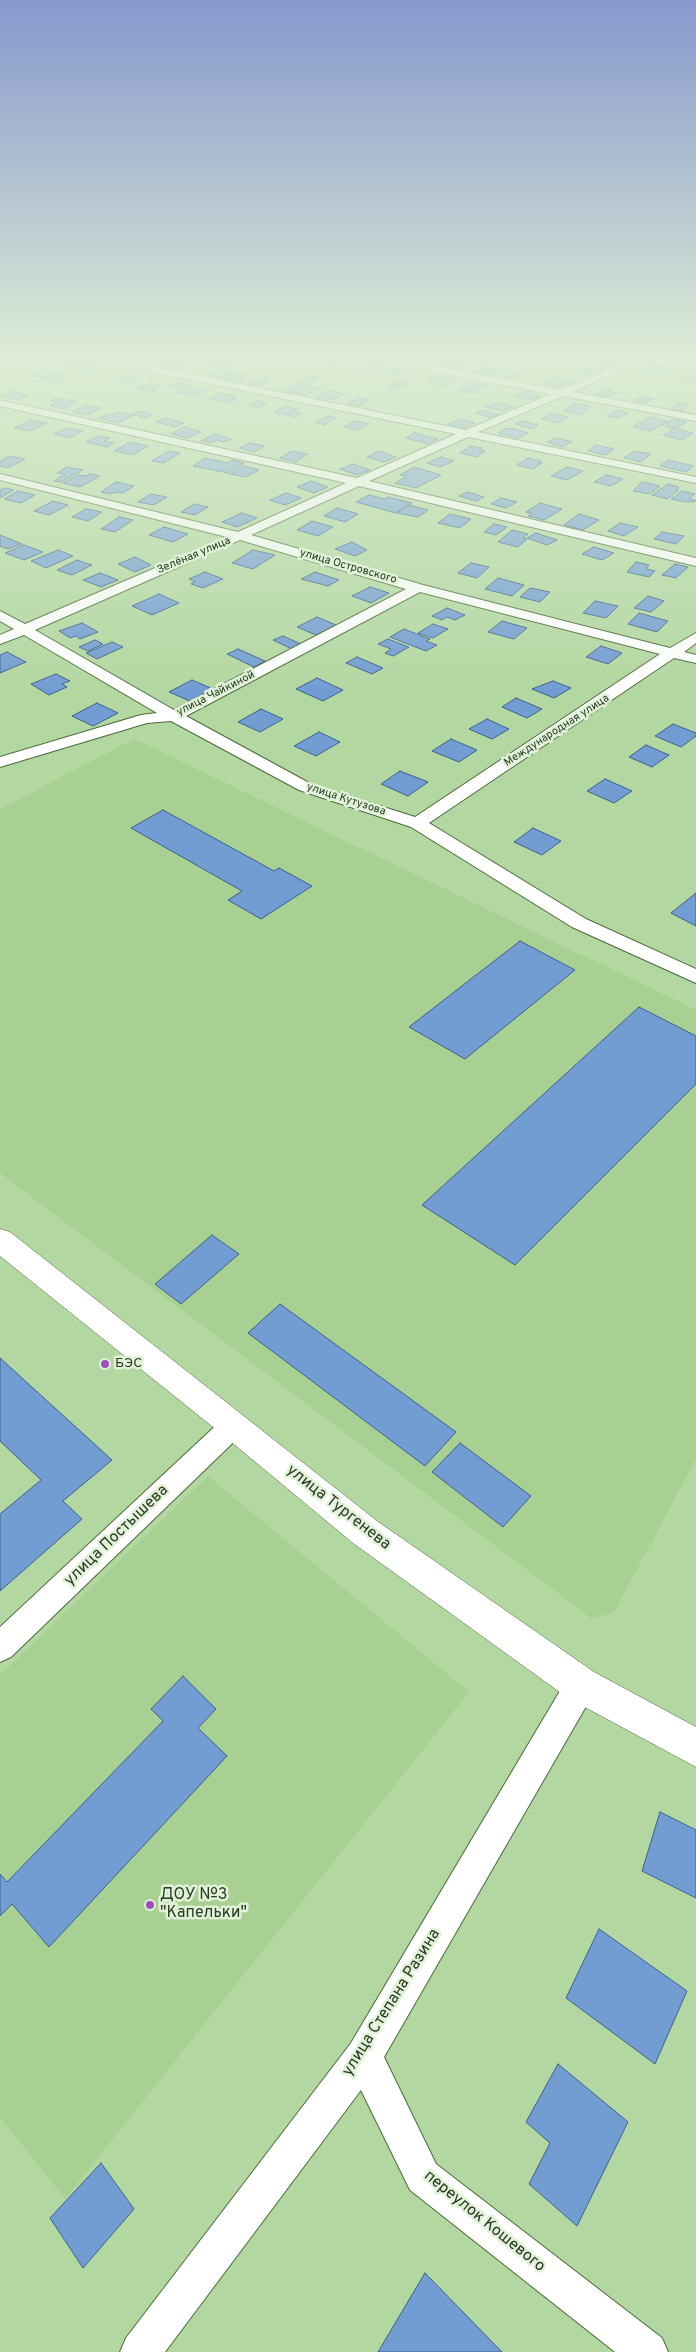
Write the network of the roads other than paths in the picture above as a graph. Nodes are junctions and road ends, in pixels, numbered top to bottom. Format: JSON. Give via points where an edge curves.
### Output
{"nodes":[{"id":1,"x":311,"y":472,"type":"edge"},
{"id":2,"x":380,"y":472,"type":"edge"},
{"id":3,"x":655,"y":472,"type":"edge"},
{"id":4,"x":0,"y":477,"type":"edge"},
{"id":5,"x":696,"y":480,"type":"edge"},
{"id":6,"x":357,"y":482,"type":"junction"},
{"id":7,"x":239,"y":536,"type":"junction"},
{"id":8,"x":696,"y":562,"type":"edge"},
{"id":9,"x":418,"y":588,"type":"junction"},
{"id":10,"x":0,"y":615,"type":"edge"},
{"id":11,"x":25,"y":629,"type":"junction"},
{"id":12,"x":696,"y":638,"type":"edge"},
{"id":13,"x":0,"y":640,"type":"edge"},
{"id":14,"x":674,"y":653,"type":"junction"},
{"id":15,"x":696,"y":659,"type":"edge"},
{"id":16,"x":174,"y":716,"type":"junction"},
{"id":17,"x":0,"y":762,"type":"edge"},
{"id":18,"x":417,"y":823,"type":"junction"},
{"id":19,"x":696,"y":978,"type":"edge"},
{"id":20,"x":0,"y":1240,"type":"edge"},
{"id":21,"x":234,"y":1425,"type":"junction"},
{"id":22,"x":0,"y":1648,"type":"edge"},
{"id":23,"x":581,"y":1685,"type":"junction"},
{"id":24,"x":695,"y":1743,"type":"edge"},
{"id":25,"x":364,"y":2056,"type":"junction"},
{"id":26,"x":140,"y":2352,"type":"edge"},
{"id":27,"x":648,"y":2352,"type":"edge"}],
"edges":[{"from":1,"to":6,"type":"street"},
{"from":2,"to":6,"type":"street","name":"Зелёная улица"},
{"from":3,"to":5,"type":"street"},
{"from":4,"to":7,"type":"street","name":"улица Островского"},
{"from":6,"to":7,"type":"street","name":"Зелёная улица"},
{"from":6,"to":8,"type":"street"},
{"from":7,"to":9,"type":"street","name":"улица Островского"},
{"from":7,"to":11,"type":"street","name":"Зелёная улица"},
{"from":9,"to":14,"type":"street","name":"улица Островского"},
{"from":9,"to":16,"type":"street","name":"улица Чайкиной"},
{"from":10,"to":11,"type":"street","name":"улица Кутузова"},
{"from":11,"to":13,"type":"street","name":"Зелёная улица"},
{"from":11,"to":16,"type":"street","name":"улица Кутузова"},
{"from":12,"to":14,"type":"street","name":"Международная улица"},
{"from":14,"to":15,"type":"street","name":"улица Островского"},
{"from":14,"to":18,"type":"street","name":"Международная улица"},
{"from":16,"to":17,"type":"street","name":"улица Чайкиной","via":[[146,718]]},
{"from":16,"to":18,"type":"street","name":"улица Кутузова","via":[[305,787]]},
{"from":18,"to":19,"type":"street","name":"улица Кутузова","via":[[579,923]]},
{"from":20,"to":21,"type":"street","name":"улица Тургенева"},
{"from":21,"to":22,"type":"street","name":"улица Постышева"},
{"from":21,"to":23,"type":"street","name":"улица Тургенева","via":[[365,1532]]},
{"from":23,"to":24,"type":"street","name":"улица Тургенева"},
{"from":23,"to":25,"type":"street","name":"улица Степана Разина"},
{"from":25,"to":26,"type":"street","name":"улица Степана Разина"},
{"from":25,"to":27,"type":"street","name":"переулок Кошевого","via":[[423,2177]]}]}
